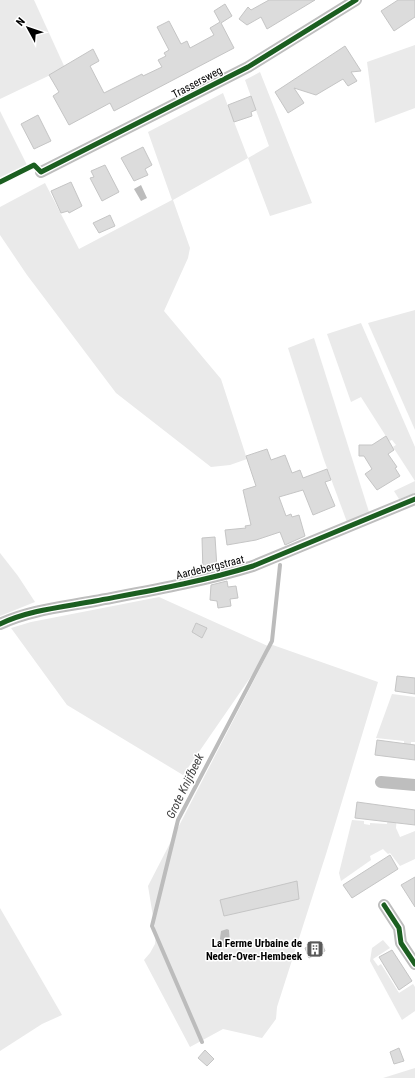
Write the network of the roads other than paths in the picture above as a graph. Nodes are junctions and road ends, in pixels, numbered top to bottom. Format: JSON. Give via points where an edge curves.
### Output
{"nodes":[{"id":1,"x":356,"y":0,"type":"edge"},
{"id":2,"x":41,"y":172,"type":"dead end"},
{"id":3,"x":415,"y":499,"type":"edge"},
{"id":4,"x":0,"y":624,"type":"edge"},
{"id":5,"x":381,"y":782,"type":"dead end"},
{"id":6,"x":415,"y":786,"type":"edge"},
{"id":7,"x":384,"y":905,"type":"dead end"},
{"id":8,"x":415,"y":964,"type":"edge"}],
"edges":[{"from":1,"to":2,"type":"street","name":"Trassersweg","via":[[248,67]]},
{"from":3,"to":4,"type":"street","name":"Aardebergstraat","via":[[236,572],[36,612]]},
{"from":5,"to":6,"type":"street"},
{"from":7,"to":8,"type":"street","via":[[399,928],[401,943]]}]}
